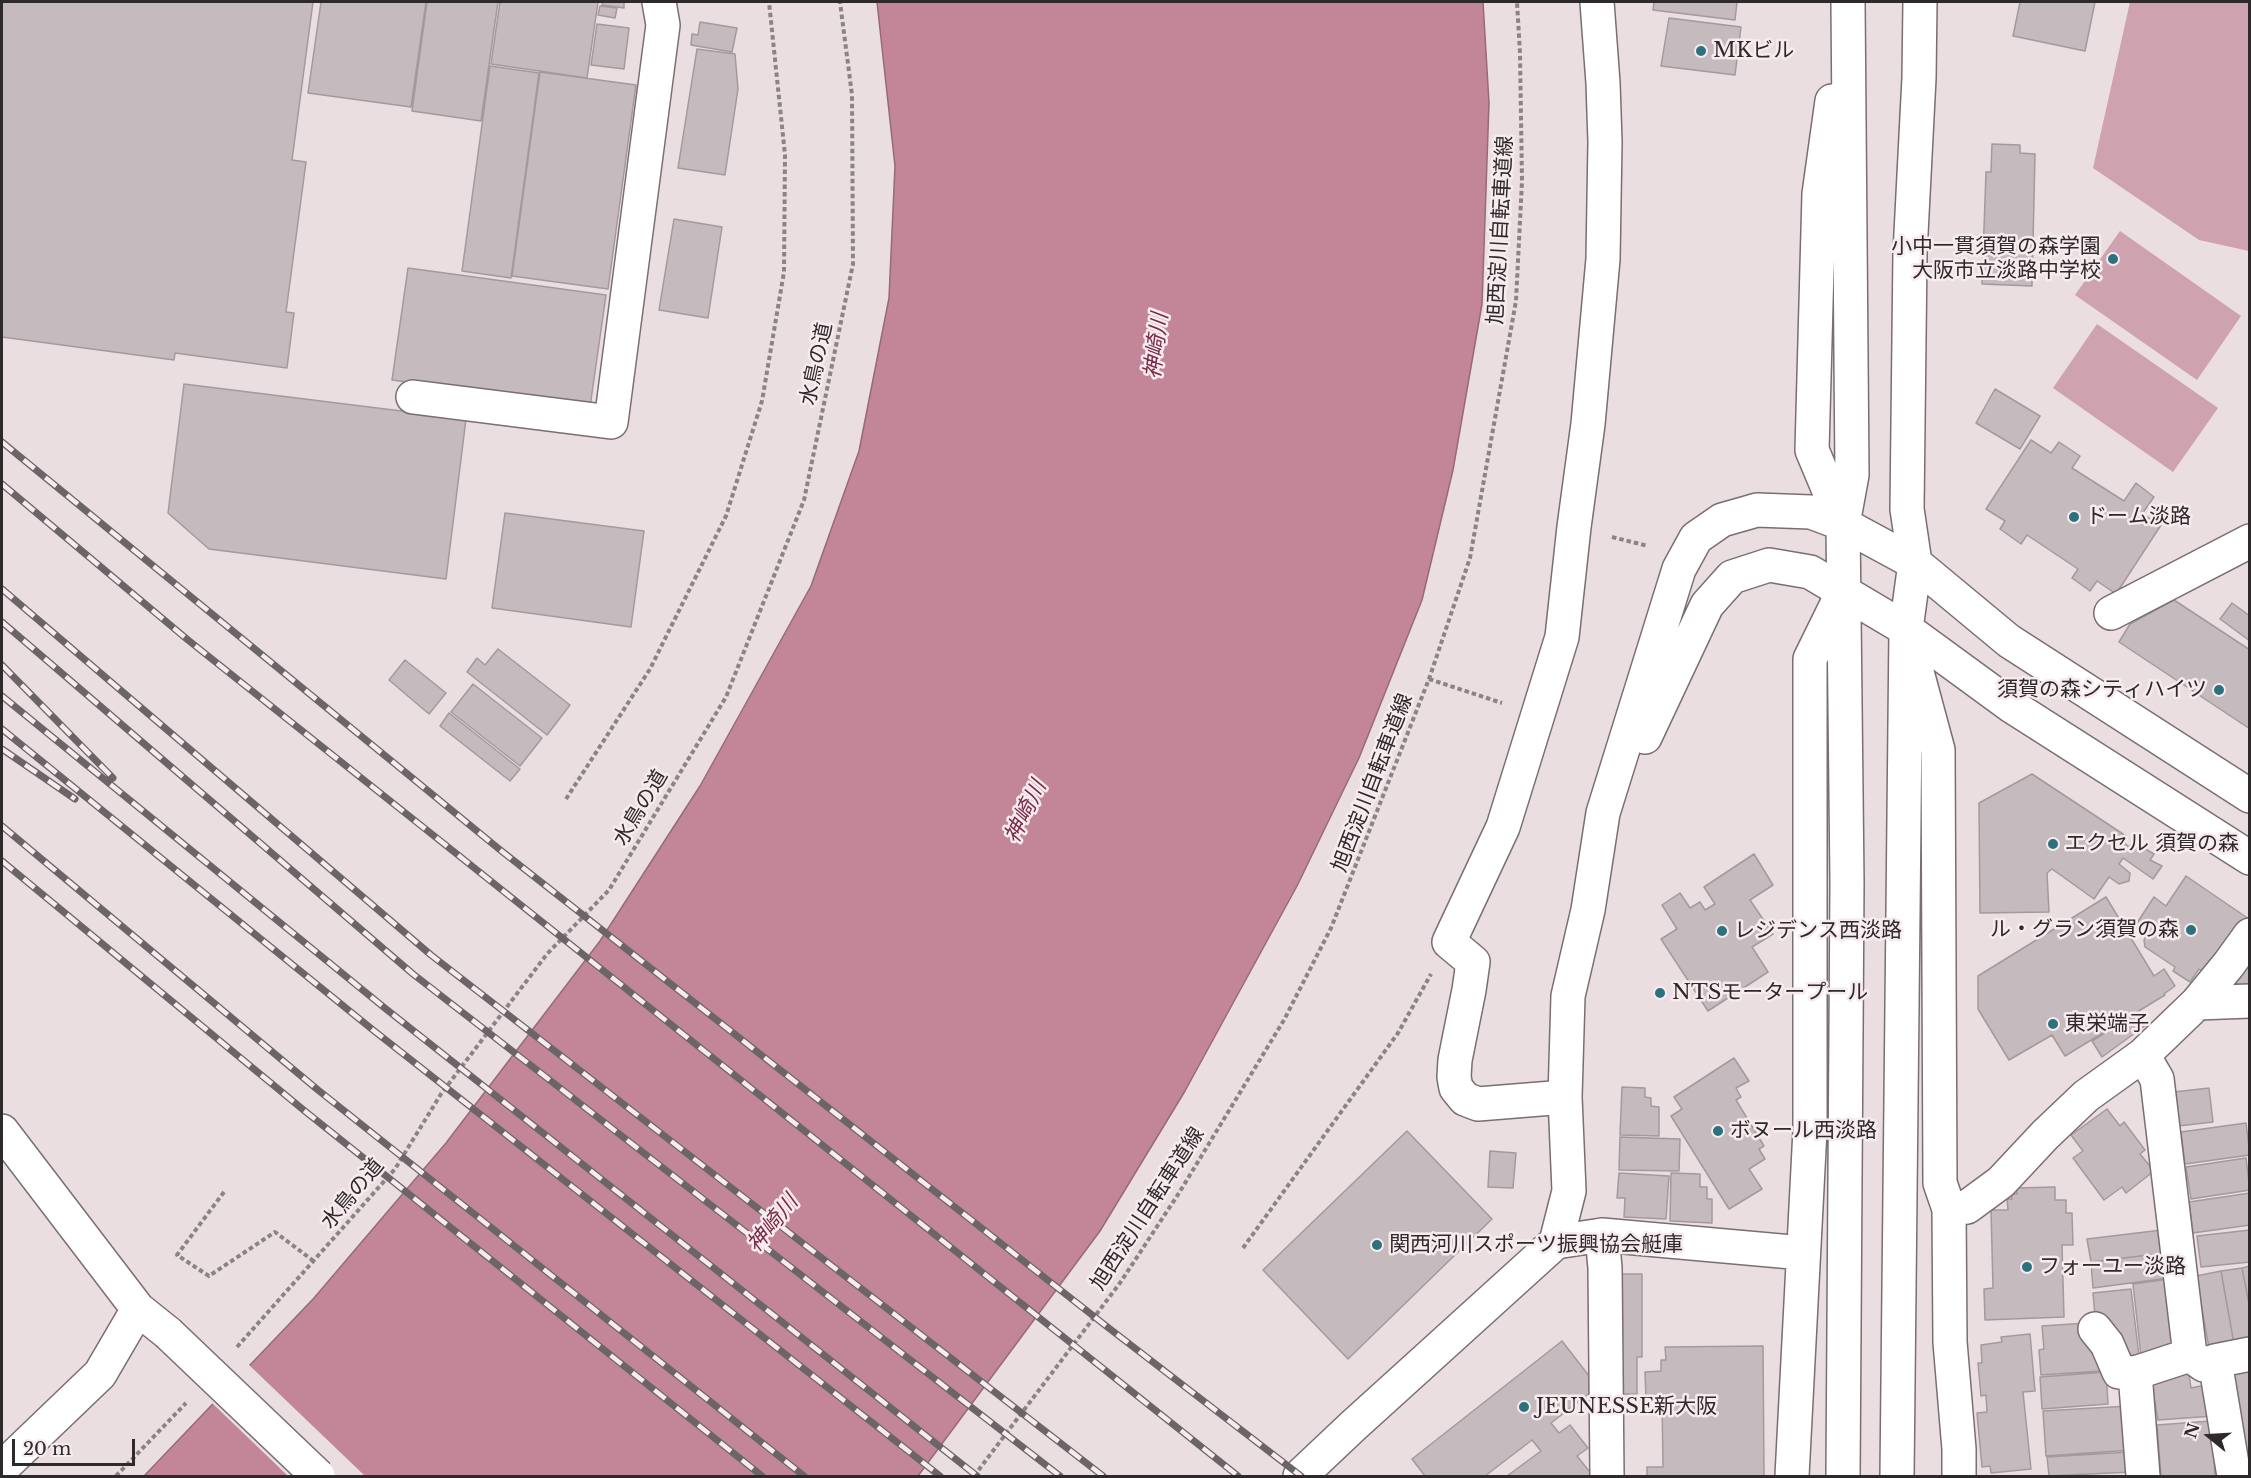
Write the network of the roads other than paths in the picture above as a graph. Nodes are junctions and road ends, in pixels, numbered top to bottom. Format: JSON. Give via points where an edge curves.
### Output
{"nodes":[{"id":1,"x":659,"y":2,"type":"edge"},
{"id":2,"x":1597,"y":2,"type":"edge"},
{"id":3,"x":1847,"y":2,"type":"edge"},
{"id":4,"x":1920,"y":2,"type":"edge"},
{"id":5,"x":413,"y":397,"type":"dead end"},
{"id":6,"x":1843,"y":524,"type":"junction"},
{"id":7,"x":2250,"y":542,"type":"edge"},
{"id":8,"x":1915,"y":563,"type":"junction"},
{"id":9,"x":1844,"y":591,"type":"junction"},
{"id":10,"x":2111,"y":613,"type":"dead end"},
{"id":11,"x":1906,"y":629,"type":"junction"},
{"id":12,"x":2250,"y":796,"type":"edge"},
{"id":13,"x":2250,"y":858,"type":"edge"},
{"id":14,"x":1588,"y":910,"type":"junction"},
{"id":15,"x":2250,"y":934,"type":"edge"},
{"id":16,"x":2250,"y":1001,"type":"edge"},
{"id":17,"x":2197,"y":1003,"type":"junction"},
{"id":18,"x":2143,"y":1055,"type":"junction"},
{"id":19,"x":1565,"y":1097,"type":"junction"},
{"id":20,"x":2,"y":1131,"type":"edge"},
{"id":21,"x":1949,"y":1209,"type":"junction"},
{"id":22,"x":1602,"y":1235,"type":"junction"},
{"id":23,"x":1556,"y":1242,"type":"junction"},
{"id":24,"x":1803,"y":1253,"type":"junction"},
{"id":25,"x":138,"y":1309,"type":"junction"},
{"id":26,"x":2095,"y":1329,"type":"dead end"},
{"id":27,"x":2250,"y":1354,"type":"edge"},
{"id":28,"x":2202,"y":1358,"type":"junction"},
{"id":29,"x":2135,"y":1372,"type":"junction"},
{"id":30,"x":2,"y":1468,"type":"edge"},
{"id":31,"x":318,"y":1476,"type":"edge"},
{"id":32,"x":1300,"y":1476,"type":"edge"},
{"id":33,"x":1607,"y":1476,"type":"edge"},
{"id":34,"x":1792,"y":1476,"type":"edge"},
{"id":35,"x":1843,"y":1476,"type":"edge"},
{"id":36,"x":1897,"y":1476,"type":"edge"},
{"id":37,"x":1959,"y":1476,"type":"edge"},
{"id":38,"x":2143,"y":1476,"type":"edge"},
{"id":39,"x":2234,"y":1476,"type":"edge"}],
"edges":[{"from":1,"to":5,"type":"street","via":[[663,25],[611,422]]},
{"from":2,"to":19,"type":"street","via":[[1604,94],[1604,259],[1562,637],[1503,827],[1449,942],[1473,962],[1455,1060],[1456,1088],[1464,1099],[1478,1104]]},
{"from":3,"to":6,"type":"street","via":[[1819,194],[1812,450]]},
{"from":4,"to":8,"type":"street","via":[[1910,253],[1907,509]]},
{"from":6,"to":8,"type":"street"},
{"from":6,"to":9,"type":"street"},
{"from":6,"to":14,"type":"street","via":[[1811,512],[1757,510],[1722,520],[1696,538],[1679,569],[1603,813]]},
{"from":7,"to":10,"type":"street"},
{"from":8,"to":11,"type":"street"},
{"from":8,"to":12,"type":"street","via":[[2009,642]]},
{"from":9,"to":11,"type":"street"},
{"from":9,"to":14,"type":"street","via":[[1810,572],[1769,565],[1732,577],[1707,605],[1646,734]]},
{"from":9,"to":24,"type":"street","via":[[1810,659],[1810,1130]]},
{"from":9,"to":35,"type":"street","via":[[1847,882]]},
{"from":11,"to":13,"type":"street","via":[[2010,705]]},
{"from":11,"to":21,"type":"street","via":[[1938,750],[1940,1183]]},
{"from":11,"to":36,"type":"street"},
{"from":14,"to":19,"type":"street","via":[[1568,996]]},
{"from":15,"to":17,"type":"street"},
{"from":16,"to":17,"type":"street"},
{"from":17,"to":18,"type":"street"},
{"from":18,"to":21,"type":"street","via":[[2086,1096],[2001,1182],[1967,1207]]},
{"from":18,"to":28,"type":"street","via":[[2157,1079]]},
{"from":19,"to":23,"type":"street","via":[[1569,1191]]},
{"from":20,"to":25,"type":"street"},
{"from":21,"to":37,"type":"street","via":[[1950,1342]]},
{"from":22,"to":23,"type":"street"},
{"from":22,"to":24,"type":"street"},
{"from":22,"to":33,"type":"street"},
{"from":23,"to":32,"type":"street"},
{"from":24,"to":34,"type":"street"},
{"from":25,"to":30,"type":"street","via":[[100,1374]]},
{"from":25,"to":31,"type":"street","bridge":true},
{"from":26,"to":29,"type":"street","via":[[2107,1344],[2119,1372]]},
{"from":27,"to":28,"type":"street"},
{"from":28,"to":29,"type":"street"},
{"from":28,"to":39,"type":"street"},
{"from":29,"to":38,"type":"street"}]}
